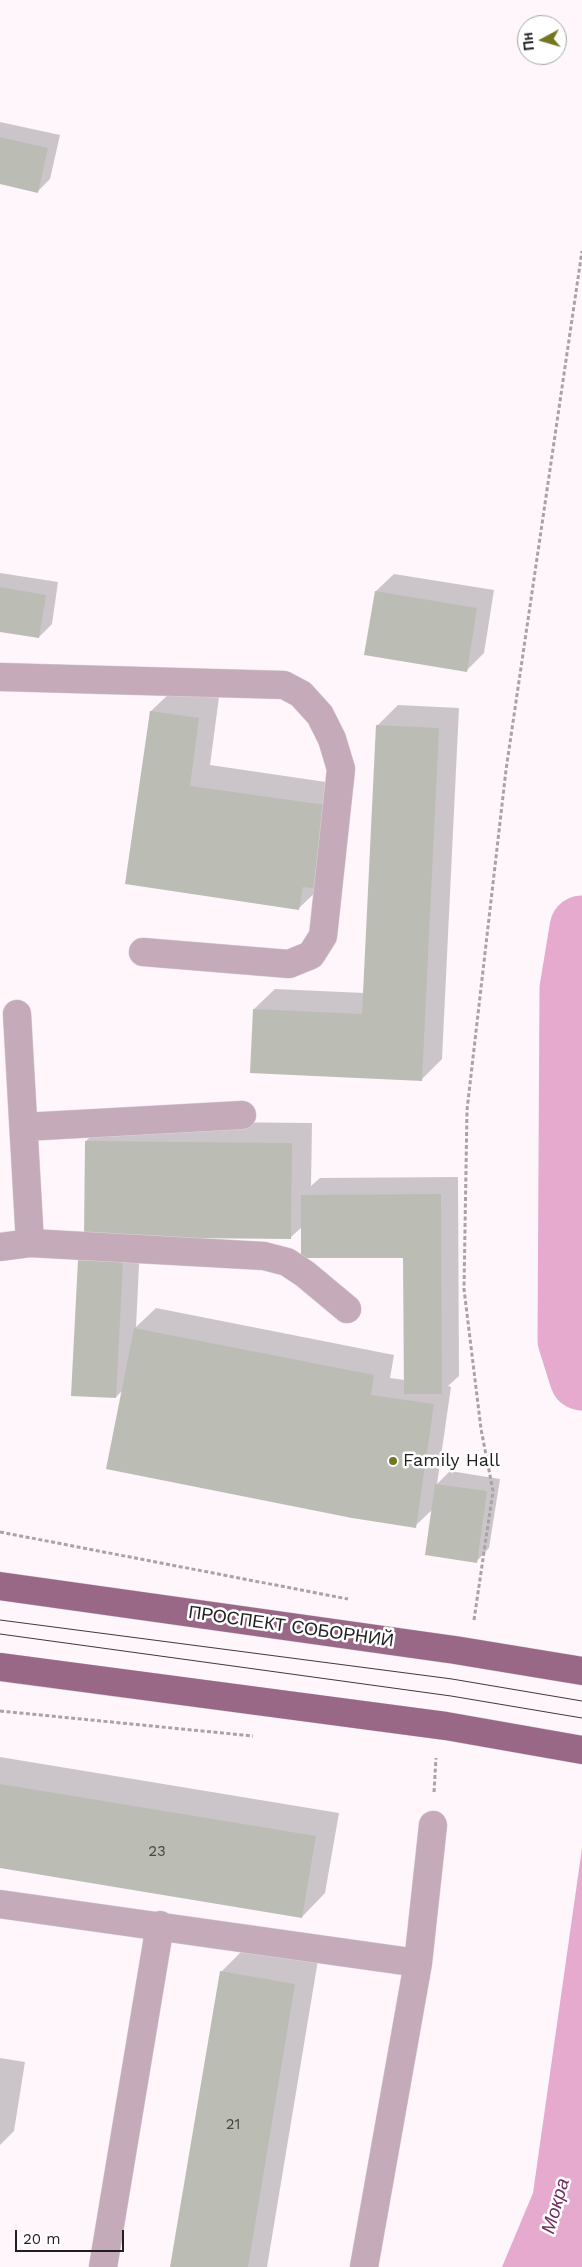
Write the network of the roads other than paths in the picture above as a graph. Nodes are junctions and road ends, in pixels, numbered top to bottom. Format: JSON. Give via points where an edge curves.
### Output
{"nodes":[{"id":1,"x":0,"y":677,"type":"edge"},
{"id":2,"x":143,"y":952,"type":"dead end"},
{"id":3,"x":17,"y":1014,"type":"dead end"},
{"id":4,"x":242,"y":1115,"type":"dead end"},
{"id":5,"x":24,"y":1126,"type":"junction"},
{"id":6,"x":30,"y":1243,"type":"junction"},
{"id":7,"x":0,"y":1247,"type":"edge"},
{"id":8,"x":347,"y":1309,"type":"dead end"},
{"id":9,"x":0,"y":1586,"type":"edge"},
{"id":10,"x":0,"y":1667,"type":"edge"},
{"id":11,"x":582,"y":1671,"type":"edge"},
{"id":12,"x":582,"y":1750,"type":"edge"},
{"id":13,"x":432,"y":1825,"type":"dead end"},
{"id":14,"x":0,"y":1904,"type":"edge"},
{"id":15,"x":160,"y":1925,"type":"junction"},
{"id":16,"x":418,"y":1964,"type":"junction"},
{"id":17,"x":103,"y":2267,"type":"edge"},
{"id":18,"x":364,"y":2267,"type":"edge"}],
"edges":[{"from":1,"to":2,"type":"lane","via":[[284,685],[301,694],[320,715],[341,769],[323,936],[311,954],[289,964]]},
{"from":3,"to":5,"type":"lane"},
{"from":4,"to":5,"type":"lane"},
{"from":5,"to":6,"type":"lane"},
{"from":6,"to":7,"type":"lane"},
{"from":6,"to":8,"type":"lane","via":[[264,1256],[287,1262],[323,1287]]},
{"from":9,"to":11,"type":"main road","name":"ПРОСПЕКТ СОБОРНИЙ"},
{"from":10,"to":12,"type":"main road","via":[[446,1726]]},
{"from":13,"to":16,"type":"lane"},
{"from":14,"to":15,"type":"lane"},
{"from":15,"to":16,"type":"lane"},
{"from":15,"to":17,"type":"lane"},
{"from":16,"to":18,"type":"lane"}]}
